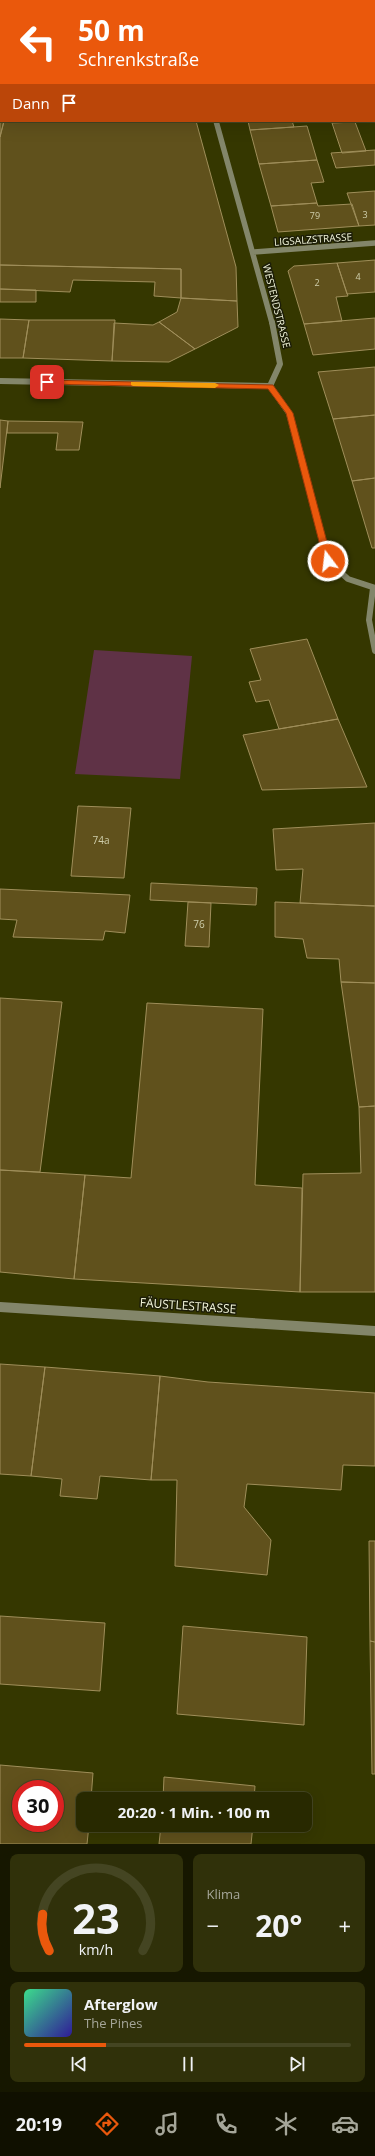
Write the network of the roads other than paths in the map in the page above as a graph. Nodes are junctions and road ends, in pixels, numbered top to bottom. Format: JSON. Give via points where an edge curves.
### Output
{"nodes":[{"id":1,"x":216,"y":122,"type":"edge"},
{"id":2,"x":375,"y":243,"type":"edge"},
{"id":3,"x":253,"y":252,"type":"junction"},
{"id":4,"x":0,"y":381,"type":"edge"},
{"id":5,"x":270,"y":386,"type":"junction"},
{"id":6,"x":374,"y":588,"type":"edge"},
{"id":7,"x":375,"y":651,"type":"edge"},
{"id":8,"x":0,"y":1307,"type":"edge"},
{"id":9,"x":375,"y":1331,"type":"edge"}],
"edges":[{"from":1,"to":3,"type":"street","name":"WESTENDSTRASSE"},
{"from":2,"to":3,"type":"street","name":"LIGSALZSTRASSE"},
{"from":3,"to":5,"type":"street","name":"WESTENDSTRASSE","via":[[280,364]]},
{"from":4,"to":5,"type":"street"},
{"from":5,"to":6,"type":"street","via":[[289,413],[328,561],[351,582]]},
{"from":6,"to":7,"type":"street","via":[[368,606],[369,633]]},
{"from":8,"to":9,"type":"street","name":"FÄUSTLESTRASSE"}]}
